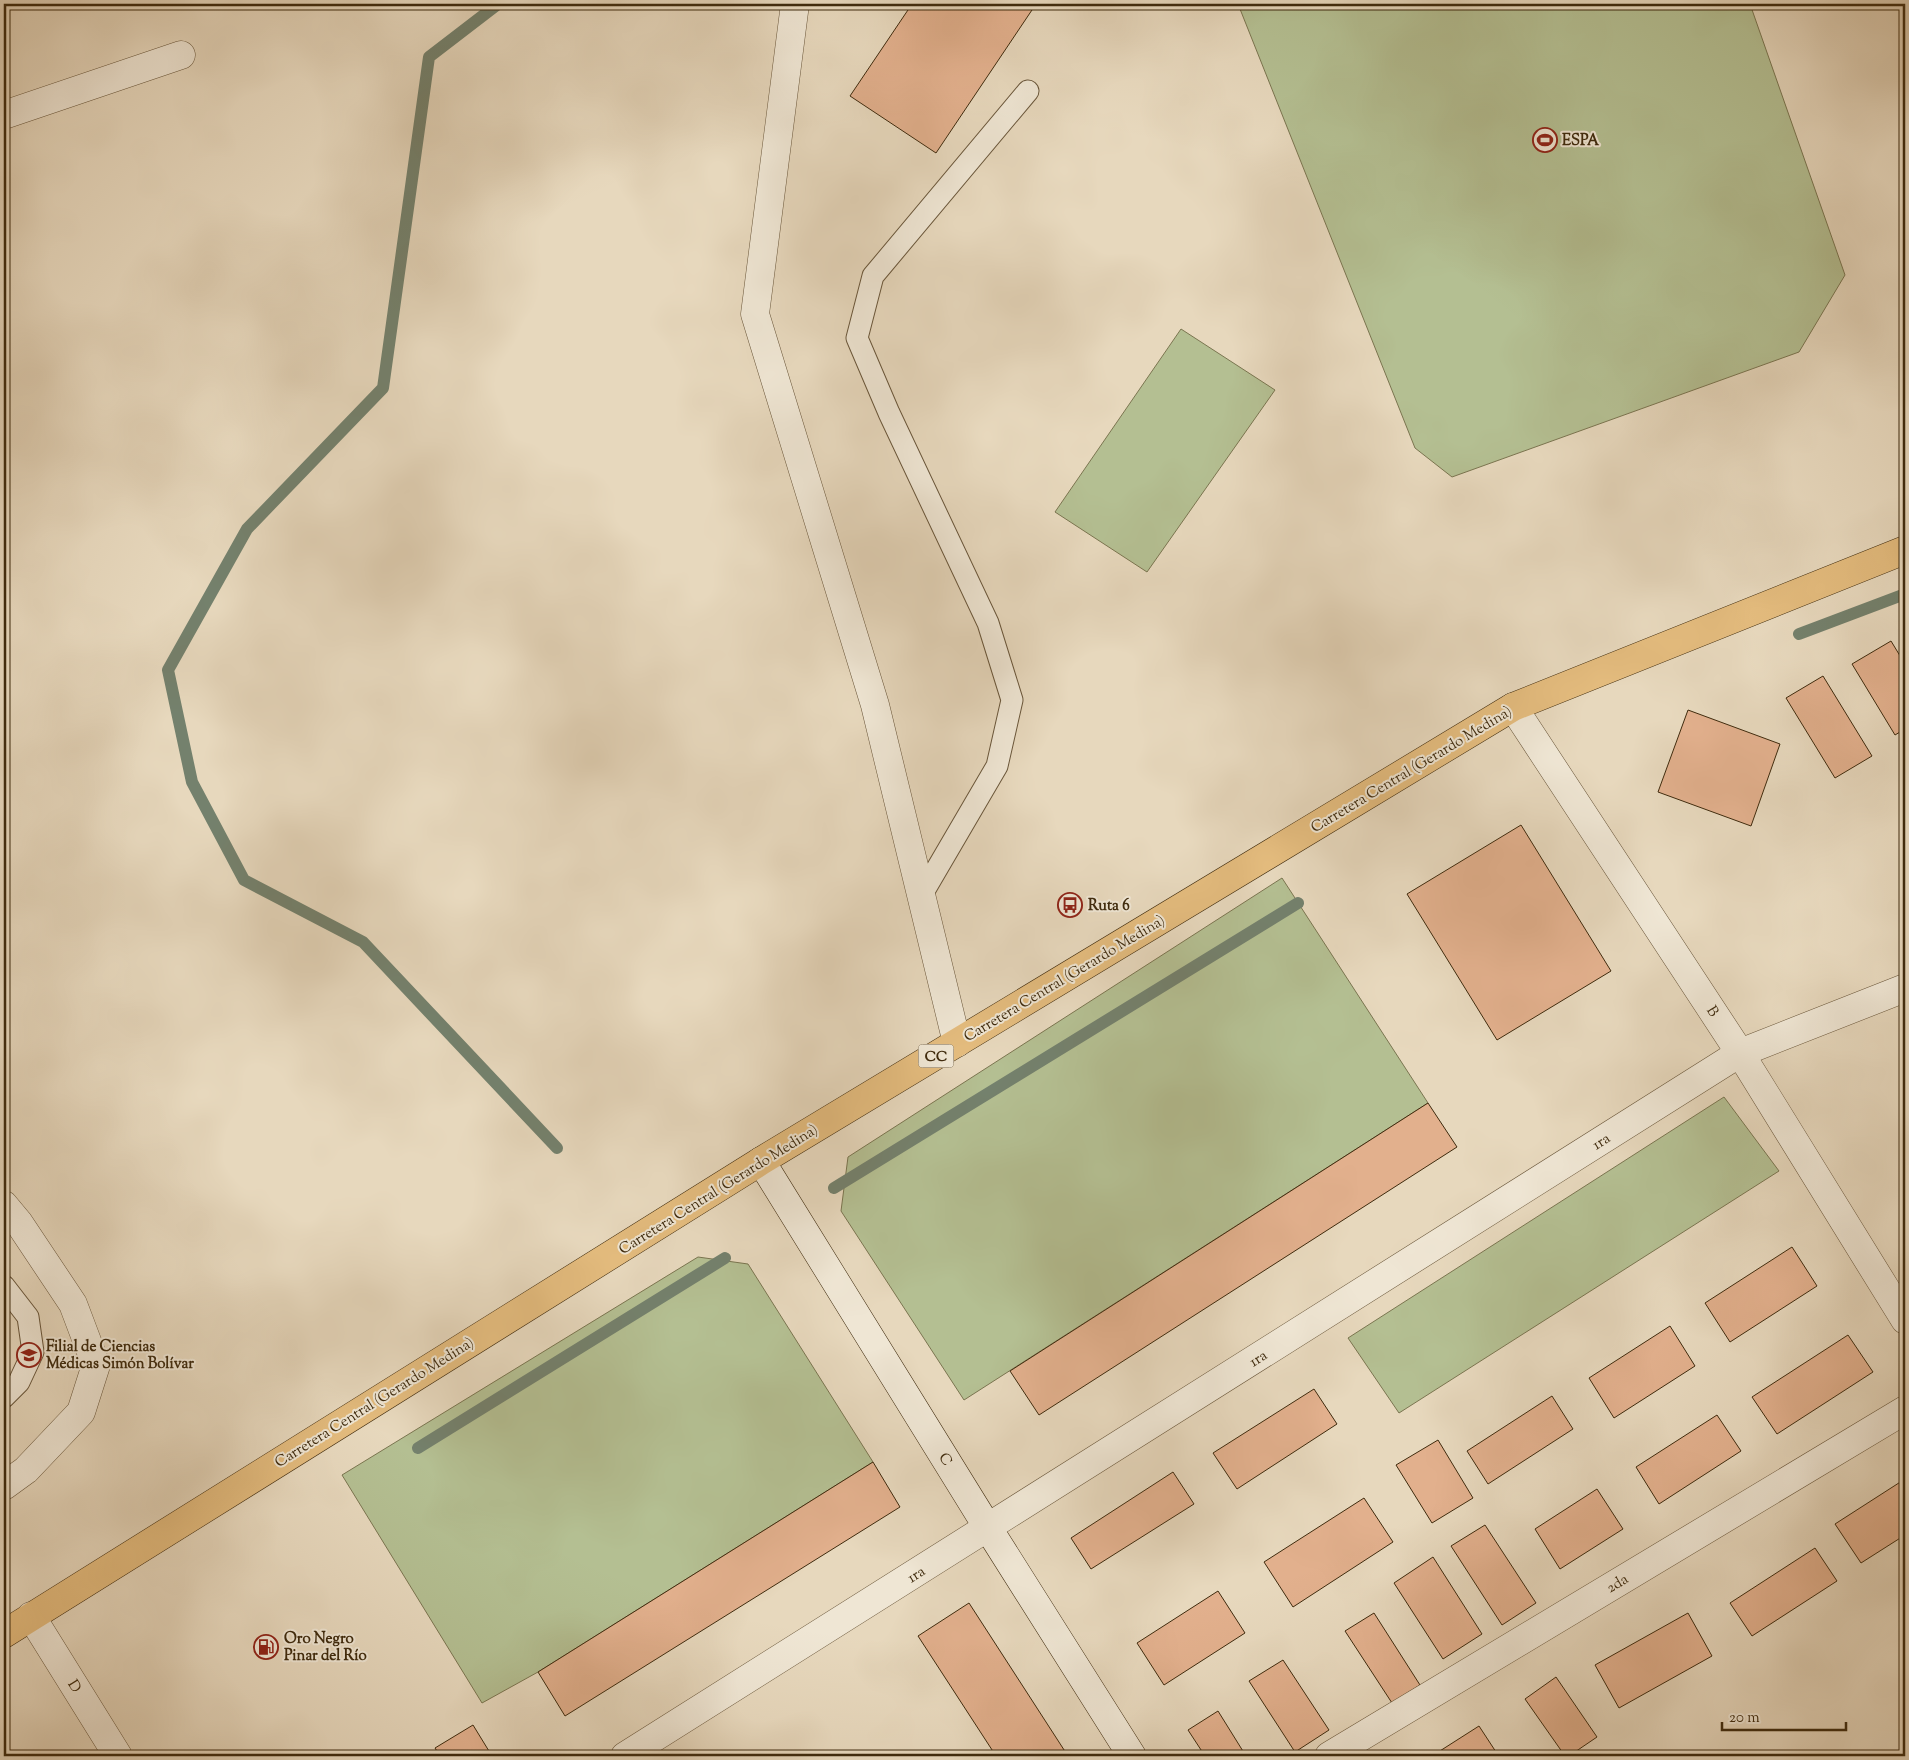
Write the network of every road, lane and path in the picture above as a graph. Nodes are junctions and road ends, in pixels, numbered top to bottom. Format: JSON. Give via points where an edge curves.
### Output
{"nodes":[{"id":1,"x":795,"y":4,"type":"edge"},
{"id":2,"x":181,"y":55,"type":"dead end"},
{"id":3,"x":1028,"y":91,"type":"dead end"},
{"id":4,"x":4,"y":115,"type":"edge"},
{"id":5,"x":1905,"y":550,"type":"edge"},
{"id":6,"x":1513,"y":707,"type":"junction"},
{"id":7,"x":921,"y":896,"type":"junction"},
{"id":8,"x":1905,"y":988,"type":"edge"},
{"id":9,"x":957,"y":1043,"type":"junction"},
{"id":10,"x":1740,"y":1053,"type":"junction"},
{"id":11,"x":761,"y":1161,"type":"junction"},
{"id":12,"x":4,"y":1205,"type":"edge"},
{"id":13,"x":4,"y":1286,"type":"edge"},
{"id":14,"x":1905,"y":1320,"type":"edge"},
{"id":15,"x":4,"y":1398,"type":"edge"},
{"id":16,"x":1905,"y":1410,"type":"edge"},
{"id":17,"x":4,"y":1486,"type":"edge"},
{"id":18,"x":988,"y":1528,"type":"junction"},
{"id":19,"x":31,"y":1616,"type":"junction"},
{"id":20,"x":4,"y":1634,"type":"edge"},
{"id":21,"x":118,"y":1756,"type":"edge"},
{"id":22,"x":626,"y":1756,"type":"edge"},
{"id":23,"x":1132,"y":1756,"type":"edge"},
{"id":24,"x":1329,"y":1756,"type":"edge"}],
"edges":[{"from":1,"to":7,"type":"street","via":[[755,314],[874,705]]},
{"from":2,"to":4,"type":"street"},
{"from":3,"to":7,"type":"lane","via":[[873,276],[857,338],[988,623],[1012,700],[997,766]]},
{"from":5,"to":6,"type":"main road","name":"Carretera Central (Gerardo Medina)","number":"CC"},
{"from":6,"to":9,"type":"main road","name":"Carretera Central (Gerardo Medina)","number":"CC"},
{"from":6,"to":10,"type":"street","name":"B"},
{"from":7,"to":9,"type":"street"},
{"from":8,"to":10,"type":"street","name":"1ra"},
{"from":9,"to":11,"type":"main road","name":"Carretera Central (Gerardo Medina)","number":"CC"},
{"from":10,"to":14,"type":"street","name":"B"},
{"from":10,"to":18,"type":"street","name":"1ra"},
{"from":11,"to":18,"type":"street","name":"C"},
{"from":11,"to":19,"type":"main road","name":"Carretera Central (Gerardo Medina)","number":"CC"},
{"from":12,"to":17,"type":"street","via":[[73,1304],[96,1365],[81,1412],[26,1470]]},
{"from":13,"to":15,"type":"lane","via":[[28,1317],[33,1352],[19,1382]]},
{"from":16,"to":24,"type":"street","name":"2da"},
{"from":18,"to":22,"type":"street","name":"1ra"},
{"from":18,"to":23,"type":"street","name":"C"},
{"from":19,"to":20,"type":"main road","name":"Carretera Central (Gerardo Medina)","number":"CC"},
{"from":19,"to":21,"type":"street","name":"D"}]}
